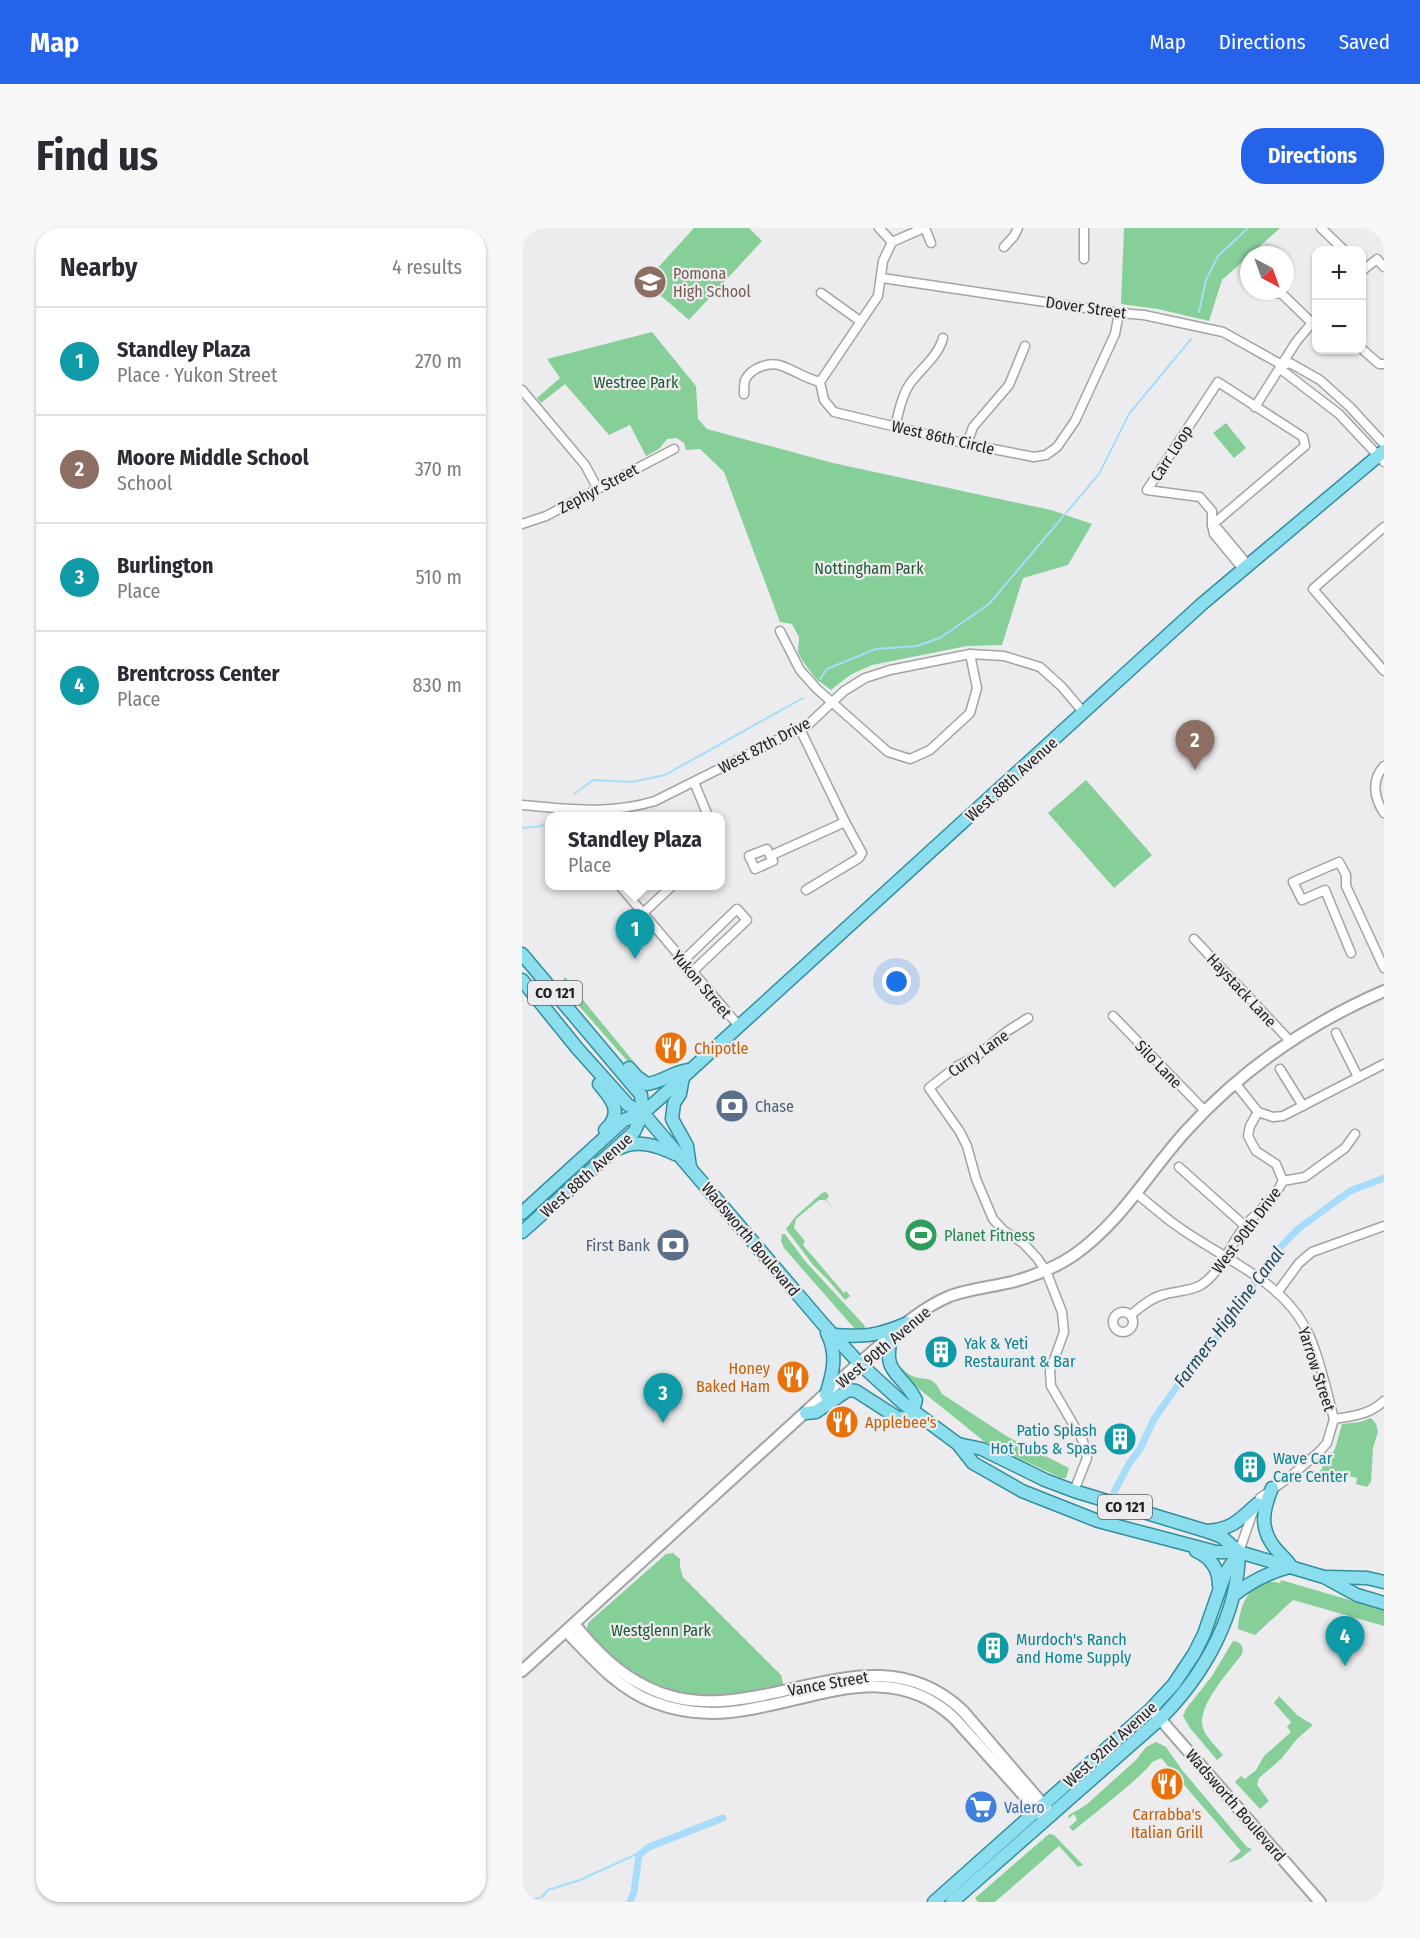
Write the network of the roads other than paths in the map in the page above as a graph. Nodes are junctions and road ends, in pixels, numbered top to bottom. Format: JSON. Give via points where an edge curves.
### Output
{"nodes":[{"id":1,"x":879,"y":228,"type":"edge"},
{"id":2,"x":925,"y":228,"type":"edge"},
{"id":3,"x":1018,"y":228,"type":"edge"},
{"id":4,"x":1084,"y":228,"type":"edge"},
{"id":5,"x":1321,"y":228,"type":"edge"},
{"id":6,"x":892,"y":242,"type":"junction"},
{"id":7,"x":931,"y":243,"type":"dead end"},
{"id":8,"x":1340,"y":246,"type":"edge"},
{"id":9,"x":1004,"y":247,"type":"dead end"},
{"id":10,"x":1384,"y":250,"type":"edge"},
{"id":11,"x":1084,"y":259,"type":"dead end"},
{"id":12,"x":1377,"y":259,"type":"junction"},
{"id":13,"x":1366,"y":267,"type":"edge"},
{"id":14,"x":1384,"y":267,"type":"edge"},
{"id":15,"x":882,"y":278,"type":"junction"},
{"id":16,"x":821,"y":293,"type":"dead end"},
{"id":17,"x":1290,"y":300,"type":"edge"},
{"id":18,"x":1119,"y":313,"type":"junction"},
{"id":19,"x":1312,"y":318,"type":"edge"},
{"id":20,"x":860,"y":321,"type":"junction"},
{"id":21,"x":1312,"y":323,"type":"edge"},
{"id":22,"x":943,"y":338,"type":"dead end"},
{"id":23,"x":1025,"y":346,"type":"dead end"},
{"id":24,"x":1366,"y":353,"type":"edge"},
{"id":25,"x":1283,"y":364,"type":"junction"},
{"id":26,"x":1384,"y":364,"type":"edge"},
{"id":27,"x":820,"y":382,"type":"junction"},
{"id":28,"x":522,"y":390,"type":"edge"},
{"id":29,"x":744,"y":394,"type":"dead end"},
{"id":30,"x":1255,"y":407,"type":"junction"},
{"id":31,"x":894,"y":426,"type":"junction"},
{"id":32,"x":967,"y":444,"type":"junction"},
{"id":33,"x":1384,"y":444,"type":"edge"},
{"id":34,"x":674,"y":449,"type":"dead end"},
{"id":35,"x":1382,"y":456,"type":"edge"},
{"id":36,"x":598,"y":489,"type":"junction"},
{"id":37,"x":522,"y":524,"type":"edge"},
{"id":38,"x":1212,"y":525,"type":"junction"},
{"id":39,"x":1384,"y":527,"type":"edge"},
{"id":40,"x":1245,"y":567,"type":"junction"},
{"id":41,"x":780,"y":631,"type":"dead end"},
{"id":42,"x":970,"y":654,"type":"junction"},
{"id":43,"x":1384,"y":671,"type":"edge"},
{"id":44,"x":831,"y":703,"type":"junction"},
{"id":45,"x":1084,"y":713,"type":"junction"},
{"id":46,"x":800,"y":729,"type":"junction"},
{"id":47,"x":1384,"y":766,"type":"edge"},
{"id":48,"x":694,"y":782,"type":"junction"},
{"id":49,"x":522,"y":806,"type":"edge"},
{"id":50,"x":580,"y":812,"type":"edge"},
{"id":51,"x":632,"y":812,"type":"edge"},
{"id":52,"x":706,"y":812,"type":"edge"},
{"id":53,"x":1384,"y":813,"type":"edge"},
{"id":54,"x":845,"y":822,"type":"junction"},
{"id":55,"x":770,"y":856,"type":"dead end"},
{"id":56,"x":624,"y":890,"type":"edge"},
{"id":57,"x":667,"y":890,"type":"edge"},
{"id":58,"x":806,"y":890,"type":"dead end"},
{"id":59,"x":643,"y":913,"type":"junction"},
{"id":60,"x":1194,"y":939,"type":"dead end"},
{"id":61,"x":1351,"y":953,"type":"dead end"},
{"id":62,"x":522,"y":954,"type":"edge"},
{"id":63,"x":683,"y":961,"type":"junction"},
{"id":64,"x":1384,"y":968,"type":"edge"},
{"id":65,"x":692,"y":972,"type":"junction"},
{"id":66,"x":522,"y":980,"type":"edge"},
{"id":67,"x":1384,"y":990,"type":"edge"},
{"id":68,"x":1113,"y":1016,"type":"dead end"},
{"id":69,"x":1028,"y":1018,"type":"dead end"},
{"id":70,"x":739,"y":1026,"type":"junction"},
{"id":71,"x":1336,"y":1033,"type":"dead end"},
{"id":72,"x":1290,"y":1041,"type":"junction"},
{"id":73,"x":582,"y":1053,"type":"junction"},
{"id":74,"x":612,"y":1059,"type":"junction"},
{"id":75,"x":1384,"y":1064,"type":"edge"},
{"id":76,"x":1280,"y":1069,"type":"dead end"},
{"id":77,"x":687,"y":1073,"type":"junction"},
{"id":78,"x":1358,"y":1077,"type":"junction"},
{"id":79,"x":1235,"y":1083,"type":"junction"},
{"id":80,"x":1303,"y":1107,"type":"junction"},
{"id":81,"x":1205,"y":1111,"type":"junction"},
{"id":82,"x":1258,"y":1112,"type":"junction"},
{"id":83,"x":643,"y":1113,"type":"junction"},
{"id":84,"x":1355,"y":1134,"type":"dead end"},
{"id":85,"x":595,"y":1147,"type":"junction"},
{"id":86,"x":611,"y":1153,"type":"junction"},
{"id":87,"x":681,"y":1158,"type":"junction"},
{"id":88,"x":1179,"y":1167,"type":"dead end"},
{"id":89,"x":691,"y":1168,"type":"junction"},
{"id":90,"x":1283,"y":1180,"type":"junction"},
{"id":91,"x":1137,"y":1194,"type":"junction"},
{"id":92,"x":522,"y":1213,"type":"edge"},
{"id":93,"x":1245,"y":1226,"type":"junction"},
{"id":94,"x":1384,"y":1226,"type":"edge"},
{"id":95,"x":522,"y":1232,"type":"edge"},
{"id":96,"x":1224,"y":1257,"type":"junction"},
{"id":97,"x":1046,"y":1271,"type":"junction"},
{"id":98,"x":1277,"y":1293,"type":"junction"},
{"id":99,"x":1131,"y":1315,"type":"dead end"},
{"id":100,"x":908,"y":1323,"type":"junction"},
{"id":101,"x":823,"y":1324,"type":"junction"},
{"id":102,"x":833,"y":1335,"type":"junction"},
{"id":103,"x":892,"y":1335,"type":"junction"},
{"id":104,"x":859,"y":1363,"type":"junction"},
{"id":105,"x":826,"y":1395,"type":"junction"},
{"id":106,"x":1384,"y":1401,"type":"edge"},
{"id":107,"x":806,"y":1413,"type":"junction"},
{"id":108,"x":917,"y":1414,"type":"junction"},
{"id":109,"x":1334,"y":1419,"type":"junction"},
{"id":110,"x":958,"y":1444,"type":"junction"},
{"id":111,"x":1272,"y":1488,"type":"junction"},
{"id":112,"x":1074,"y":1491,"type":"junction"},
{"id":113,"x":1257,"y":1504,"type":"junction"},
{"id":114,"x":1206,"y":1531,"type":"junction"},
{"id":115,"x":1179,"y":1543,"type":"junction"},
{"id":116,"x":1239,"y":1552,"type":"junction"},
{"id":117,"x":1291,"y":1566,"type":"junction"},
{"id":118,"x":1324,"y":1577,"type":"junction"},
{"id":119,"x":1384,"y":1582,"type":"edge"},
{"id":120,"x":1220,"y":1590,"type":"junction"},
{"id":121,"x":1233,"y":1596,"type":"junction"},
{"id":122,"x":1384,"y":1603,"type":"edge"},
{"id":123,"x":570,"y":1627,"type":"junction"},
{"id":124,"x":522,"y":1671,"type":"edge"},
{"id":125,"x":1151,"y":1709,"type":"junction"},
{"id":126,"x":1160,"y":1719,"type":"junction"},
{"id":127,"x":1039,"y":1807,"type":"junction"},
{"id":128,"x":1049,"y":1817,"type":"junction"},
{"id":129,"x":934,"y":1902,"type":"edge"},
{"id":130,"x":952,"y":1902,"type":"edge"},
{"id":131,"x":1320,"y":1902,"type":"edge"}],
"edges":[{"from":1,"to":6,"type":"street"},
{"from":2,"to":6,"type":"street"},
{"from":2,"to":7,"type":"street"},
{"from":3,"to":9,"type":"street"},
{"from":4,"to":11,"type":"street"},
{"from":5,"to":8,"type":"street"},
{"from":6,"to":15,"type":"street","via":[[883,261]]},
{"from":10,"to":12,"type":"street"},
{"from":12,"to":13,"type":"street"},
{"from":12,"to":14,"type":"street"},
{"from":15,"to":18,"type":"street","name":"Dover Street"},
{"from":15,"to":20,"type":"street","via":[[878,296]]},
{"from":16,"to":20,"type":"street"},
{"from":17,"to":19,"type":"street"},
{"from":18,"to":25,"type":"street","name":"Dover Street","via":[[1223,332]]},
{"from":18,"to":32,"type":"street","name":"West 86th Circle","via":[[1115,334],[1076,421],[1057,447],[1034,457]]},
{"from":20,"to":27,"type":"street"},
{"from":21,"to":25,"type":"street"},
{"from":22,"to":31,"type":"street","via":[[940,348],[909,385]]},
{"from":23,"to":32,"type":"street","via":[[1009,386],[973,427]]},
{"from":24,"to":26,"type":"street"},
{"from":25,"to":30,"type":"street"},
{"from":25,"to":33,"type":"street","name":"Dover Street","via":[[1290,363],[1320,380]]},
{"from":25,"to":35,"type":"street","name":"Dover Street","via":[[1283,371],[1339,414]]},
{"from":27,"to":29,"type":"street","via":[[771,363],[755,369],[745,381]]},
{"from":27,"to":31,"type":"street","name":"West 86th Circle","via":[[824,400],[834,412]]},
{"from":28,"to":36,"type":"street","via":[[585,465]]},
{"from":30,"to":38,"type":"street","name":"Carr Loop","via":[[1303,437],[1305,446]]},
{"from":30,"to":38,"type":"street","name":"Carr Loop","via":[[1218,382],[1147,490],[1200,497],[1212,512]]},
{"from":31,"to":32,"type":"street","name":"West 86th Circle"},
{"from":34,"to":36,"type":"street","name":"Zephyr Street"},
{"from":35,"to":40,"type":"main road","name":"West 88th Avenue"},
{"from":36,"to":37,"type":"street","name":"Zephyr Street"},
{"from":38,"to":40,"type":"street","name":"Carr Loop","via":[[1214,534]]},
{"from":39,"to":43,"type":"street","via":[[1312,589]]},
{"from":40,"to":45,"type":"main road","name":"West 88th Avenue"},
{"from":41,"to":44,"type":"street","via":[[800,670]]},
{"from":42,"to":44,"type":"street","name":"West 87th Drive","via":[[865,678]]},
{"from":42,"to":44,"type":"street","via":[[976,688],[970,713],[930,750],[910,759],[888,752]]},
{"from":42,"to":45,"type":"street","name":"West 87th Drive","via":[[1004,656],[1040,667]]},
{"from":44,"to":46,"type":"street","name":"West 87th Drive"},
{"from":45,"to":70,"type":"main road","name":"West 88th Avenue"},
{"from":46,"to":48,"type":"street","name":"West 87th Drive"},
{"from":46,"to":54,"type":"street"},
{"from":47,"to":53,"type":"street","via":[[1375,784],[1376,799]]},
{"from":48,"to":51,"type":"street","name":"West 87th Drive"},
{"from":48,"to":52,"type":"street"},
{"from":49,"to":50,"type":"street","name":"West 87th Drive"},
{"from":54,"to":55,"type":"street"},
{"from":54,"to":58,"type":"street","via":[[862,850],[861,856]]},
{"from":56,"to":59,"type":"street","name":"Yukon Street"},
{"from":57,"to":59,"type":"street"},
{"from":59,"to":63,"type":"street","name":"Yukon Street"},
{"from":60,"to":72,"type":"street","name":"Haystack Lane"},
{"from":61,"to":64,"type":"street","via":[[1325,890],[1302,900],[1293,882],[1339,862]]},
{"from":62,"to":74,"type":"main road","name":"Wadsworth Boulevard","number":"CO 121"},
{"from":63,"to":65,"type":"street","name":"Yukon Street"},
{"from":63,"to":65,"type":"street","via":[[737,909],[747,920]]},
{"from":65,"to":70,"type":"street","name":"Yukon Street"},
{"from":66,"to":73,"type":"main road","name":"Wadsworth Boulevard","number":"CO 121"},
{"from":67,"to":72,"type":"street","name":"West 90th Avenue"},
{"from":68,"to":81,"type":"street","name":"Silo Lane"},
{"from":69,"to":97,"type":"street","name":"Curry Lane","via":[[929,1088],[967,1146],[993,1219],[1023,1244]]},
{"from":70,"to":77,"type":"main road","name":"West 88th Avenue"},
{"from":71,"to":78,"type":"street"},
{"from":72,"to":79,"type":"street","name":"West 90th Avenue"},
{"from":73,"to":83,"type":"main road","name":"Wadsworth Boulevard","number":"CO 121","via":[[628,1105]]},
{"from":73,"to":85,"type":"main road","via":[[583,1066],[614,1104],[615,1117]]},
{"from":74,"to":77,"type":"main road","via":[[622,1059],[647,1084],[670,1074]]},
{"from":74,"to":83,"type":"main road","name":"Wadsworth Boulevard","number":"CO 121","via":[[641,1095]]},
{"from":75,"to":78,"type":"street"},
{"from":76,"to":80,"type":"street"},
{"from":77,"to":83,"type":"main road","name":"West 88th Avenue"},
{"from":77,"to":89,"type":"main road","via":[[674,1103],[672,1119],[687,1146]]},
{"from":78,"to":80,"type":"street"},
{"from":79,"to":81,"type":"street","name":"West 90th Avenue"},
{"from":79,"to":82,"type":"street"},
{"from":80,"to":82,"type":"street","via":[[1283,1116]]},
{"from":81,"to":91,"type":"street","name":"West 90th Avenue","via":[[1173,1145]]},
{"from":82,"to":90,"type":"street","via":[[1248,1136],[1256,1151],[1276,1164]]},
{"from":83,"to":85,"type":"main road","name":"West 88th Avenue","via":[[624,1120]]},
{"from":83,"to":86,"type":"main road","name":"West 88th Avenue","via":[[634,1132]]},
{"from":83,"to":87,"type":"main road","name":"Wadsworth Boulevard","number":"CO 121"},
{"from":84,"to":90,"type":"street","name":"West 90th Drive","via":[[1344,1148],[1305,1176]]},
{"from":85,"to":92,"type":"main road","name":"West 88th Avenue"},
{"from":86,"to":87,"type":"main road","via":[[635,1143],[663,1148]]},
{"from":86,"to":95,"type":"main road","name":"West 88th Avenue"},
{"from":87,"to":89,"type":"main road","name":"Wadsworth Boulevard","number":"CO 121"},
{"from":88,"to":93,"type":"street"},
{"from":89,"to":101,"type":"main road","name":"Wadsworth Boulevard","number":"CO 121"},
{"from":90,"to":93,"type":"street","name":"West 90th Drive","via":[[1265,1208]]},
{"from":91,"to":96,"type":"street","name":"Yarrow Street"},
{"from":91,"to":97,"type":"street","name":"West 90th Avenue","via":[[1087,1245]]},
{"from":93,"to":96,"type":"street","name":"West 90th Drive"},
{"from":94,"to":98,"type":"street","via":[[1312,1252]]},
{"from":96,"to":98,"type":"street","name":"Yarrow Street"},
{"from":96,"to":99,"type":"street","name":"West 90th Drive","via":[[1203,1285],[1157,1297]]},
{"from":97,"to":100,"type":"street","name":"West 90th Avenue","via":[[948,1297]]},
{"from":97,"to":112,"type":"street","via":[[1062,1312],[1064,1332],[1050,1371],[1051,1386],[1083,1441],[1087,1458]]},
{"from":98,"to":109,"type":"street","name":"Yarrow Street","via":[[1294,1309],[1309,1333]]},
{"from":100,"to":102,"type":"main road","via":[[884,1334]]},
{"from":100,"to":103,"type":"street","name":"West 90th Avenue"},
{"from":101,"to":102,"type":"main road","name":"Wadsworth Boulevard","number":"CO 121"},
{"from":101,"to":105,"type":"main road","via":[[832,1342],[834,1361]]},
{"from":102,"to":104,"type":"main road","name":"Wadsworth Boulevard","number":"CO 121"},
{"from":103,"to":104,"type":"street","name":"West 90th Avenue"},
{"from":103,"to":108,"type":"main road","via":[[890,1366],[912,1392]]},
{"from":104,"to":105,"type":"street","name":"West 90th Avenue"},
{"from":104,"to":108,"type":"main road","number":"CO 121"},
{"from":105,"to":107,"type":"street","name":"West 90th Avenue"},
{"from":106,"to":109,"type":"street","via":[[1360,1415]]},
{"from":107,"to":108,"type":"main road","via":[[816,1412],[848,1390],[856,1391],[898,1418]]},
{"from":107,"to":123,"type":"street","name":"West 90th Avenue"},
{"from":108,"to":110,"type":"main road","number":"CO 121"},
{"from":109,"to":111,"type":"street","name":"West 92nd Avenue","via":[[1327,1443],[1320,1451]]},
{"from":110,"to":112,"type":"main road","number":"CO 121","via":[[982,1449]]},
{"from":110,"to":115,"type":"main road","number":"CO 121","via":[[973,1463],[1022,1491],[1098,1521]]},
{"from":111,"to":113,"type":"street","name":"West 92nd Avenue"},
{"from":111,"to":117,"type":"main road","via":[[1264,1529]]},
{"from":112,"to":114,"type":"main road","number":"CO 121"},
{"from":113,"to":114,"type":"main road","via":[[1234,1524]]},
{"from":113,"to":116,"type":"street","name":"West 92nd Avenue"},
{"from":114,"to":116,"type":"main road","number":"CO 121","via":[[1222,1537]]},
{"from":115,"to":116,"type":"main road","number":"CO 121","via":[[1216,1552]]},
{"from":115,"to":120,"type":"main road","via":[[1212,1561]]},
{"from":116,"to":117,"type":"main road","number":"CO 121"},
{"from":116,"to":120,"type":"main road","name":"West 92nd Avenue","via":[[1228,1567]]},
{"from":116,"to":121,"type":"main road","name":"West 92nd Avenue","via":[[1239,1576]]},
{"from":117,"to":118,"type":"main road","number":"CO 121"},
{"from":117,"to":121,"type":"main road","via":[[1254,1580]]},
{"from":118,"to":119,"type":"main road","number":"CO 121"},
{"from":118,"to":122,"type":"main road","number":"CO 121","via":[[1357,1595]]},
{"from":120,"to":125,"type":"main road","name":"West 92nd Avenue","via":[[1194,1654]]},
{"from":121,"to":126,"type":"main road","name":"West 92nd Avenue","via":[[1206,1661],[1185,1693]]},
{"from":123,"to":124,"type":"street","name":"West 90th Avenue"},
{"from":123,"to":127,"type":"street","name":"Vance Street","via":[[602,1668],[627,1689],[652,1702],[687,1711],[734,1712],[862,1686],[894,1687],[917,1693],[955,1719]]},
{"from":125,"to":126,"type":"street","name":"Wadsworth Boulevard"},
{"from":125,"to":127,"type":"main road","name":"West 92nd Avenue"},
{"from":126,"to":128,"type":"main road","name":"West 92nd Avenue"},
{"from":126,"to":131,"type":"street","name":"Wadsworth Boulevard"},
{"from":127,"to":128,"type":"street","name":"Vance Street"},
{"from":127,"to":129,"type":"main road","name":"West 92nd Avenue"},
{"from":128,"to":130,"type":"main road","name":"West 92nd Avenue"}]}
